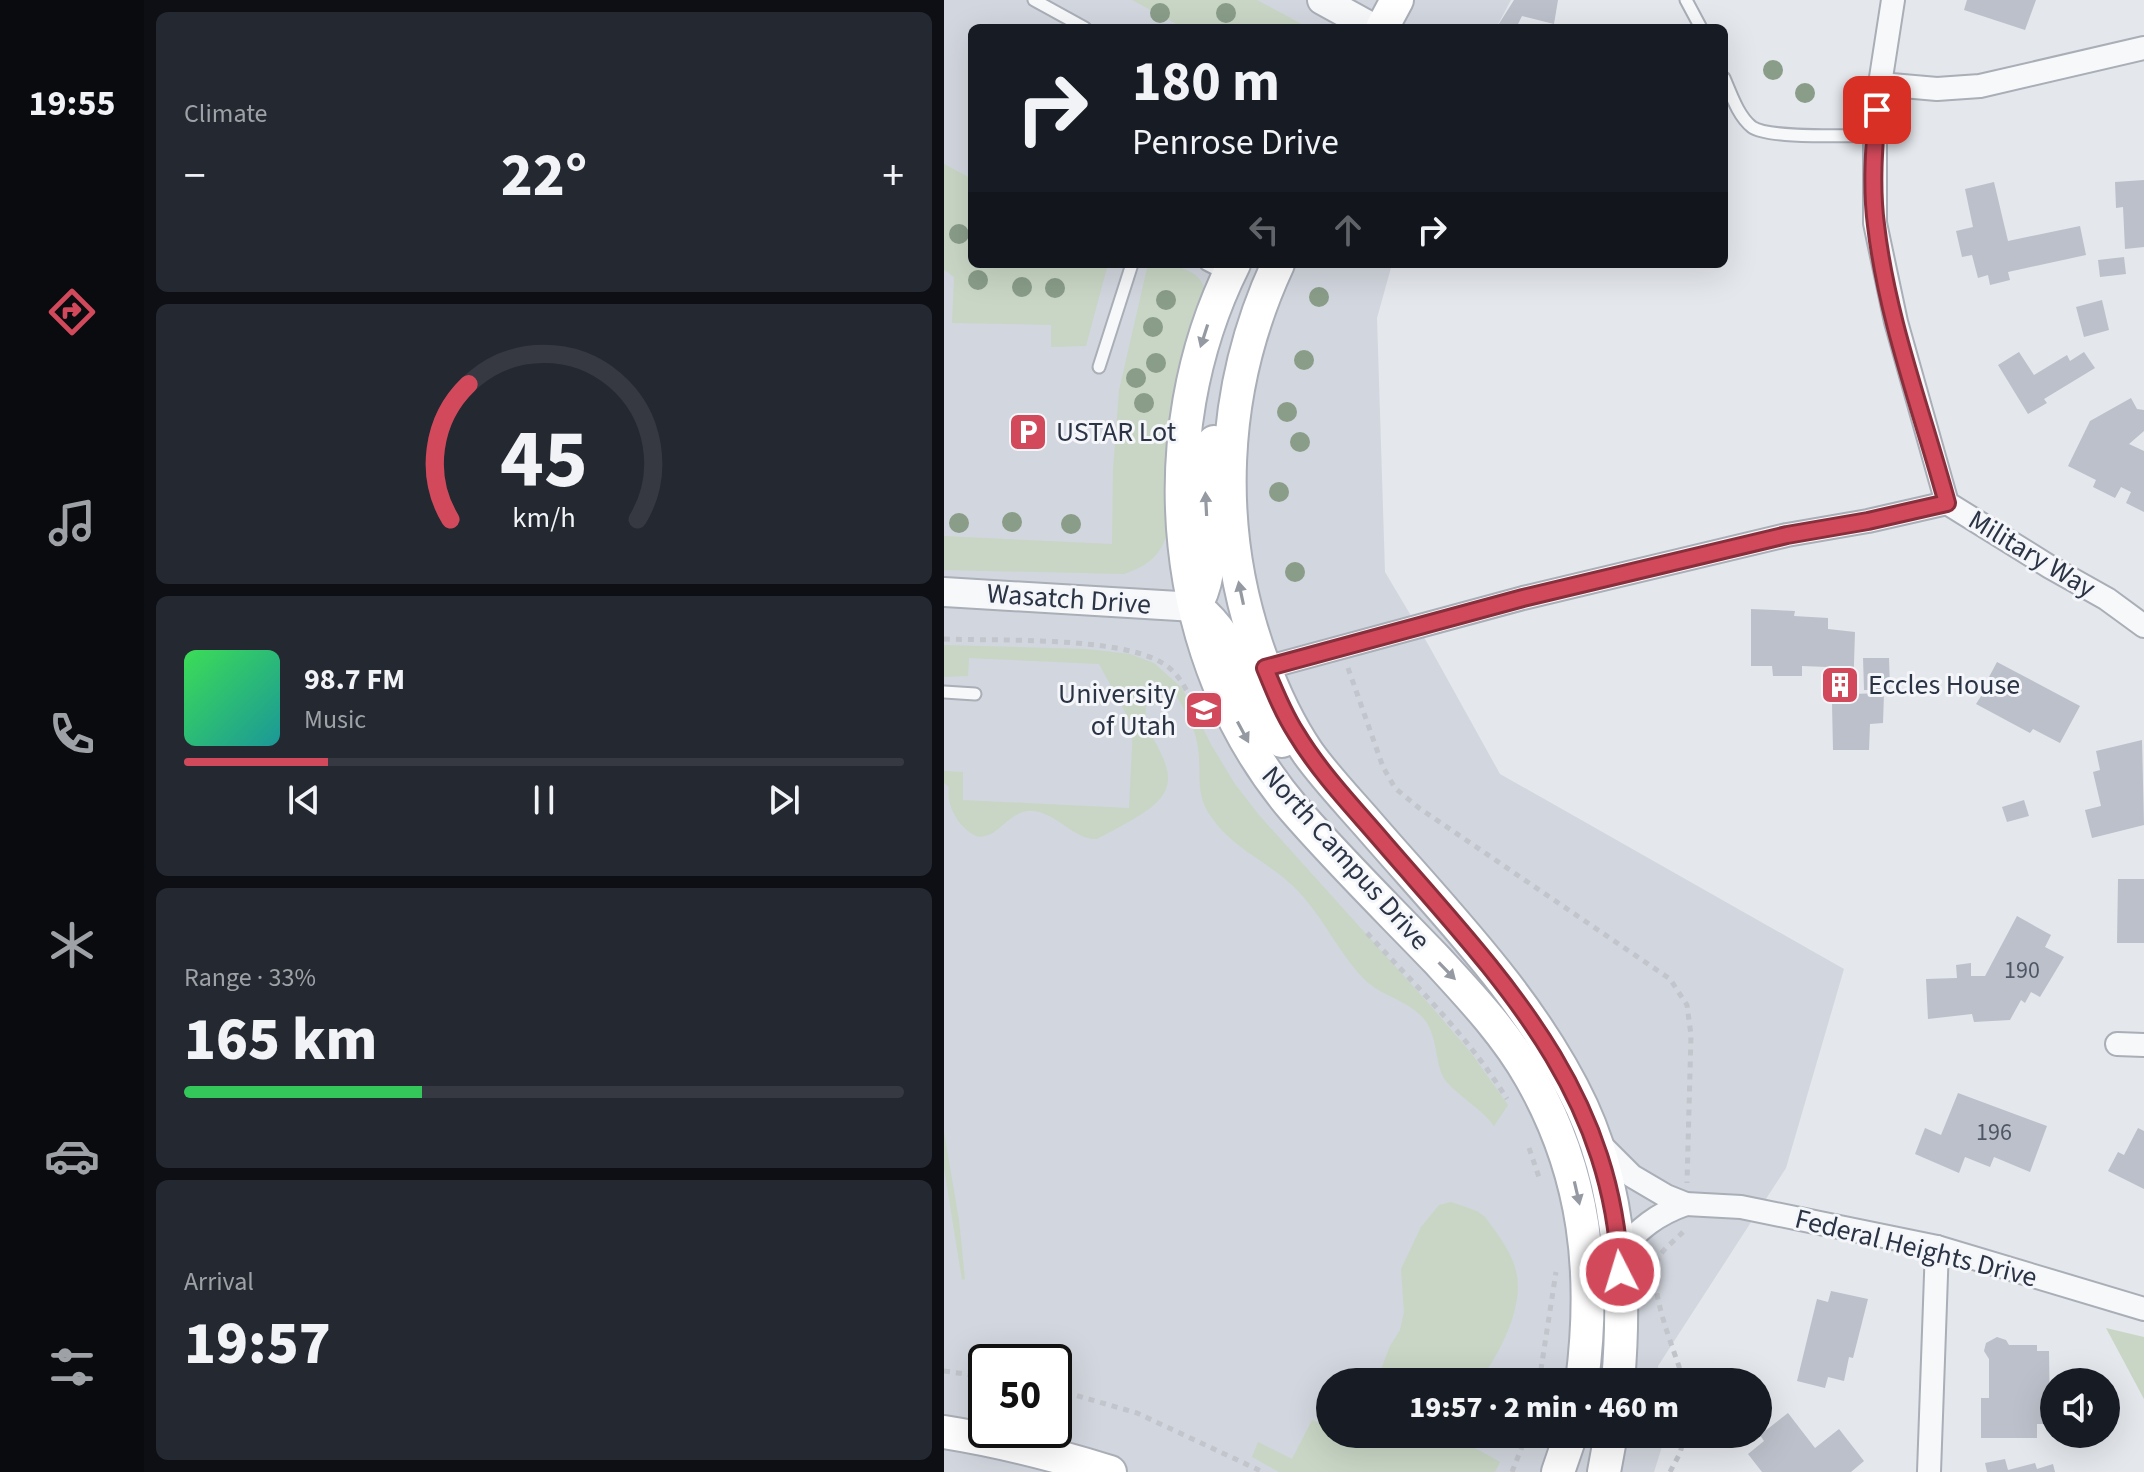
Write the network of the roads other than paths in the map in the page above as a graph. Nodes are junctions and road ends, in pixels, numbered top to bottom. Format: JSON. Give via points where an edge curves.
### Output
{"nodes":[{"id":1,"x":1034,"y":0,"type":"edge"},
{"id":2,"x":1322,"y":0,"type":"edge"},
{"id":3,"x":1397,"y":0,"type":"edge"},
{"id":4,"x":1686,"y":0,"type":"edge"},
{"id":5,"x":1893,"y":0,"type":"edge"},
{"id":6,"x":1078,"y":24,"type":"edge"},
{"id":7,"x":1366,"y":24,"type":"edge"},
{"id":8,"x":1384,"y":24,"type":"edge"},
{"id":9,"x":1699,"y":24,"type":"edge"},
{"id":10,"x":2144,"y":48,"type":"edge"},
{"id":11,"x":1880,"y":84,"type":"junction"},
{"id":12,"x":1728,"y":87,"type":"edge"},
{"id":13,"x":1875,"y":136,"type":"junction"},
{"id":14,"x":1131,"y":268,"type":"edge"},
{"id":15,"x":1223,"y":268,"type":"edge"},
{"id":16,"x":1276,"y":268,"type":"edge"},
{"id":17,"x":1099,"y":367,"type":"dead end"},
{"id":18,"x":1236,"y":400,"type":"junction"},
{"id":19,"x":1947,"y":503,"type":"junction"},
{"id":20,"x":944,"y":592,"type":"edge"},
{"id":21,"x":1195,"y":607,"type":"junction"},
{"id":22,"x":2144,"y":626,"type":"edge"},
{"id":23,"x":1265,"y":668,"type":"junction"},
{"id":24,"x":944,"y":692,"type":"edge"},
{"id":25,"x":975,"y":694,"type":"dead end"},
{"id":26,"x":1326,"y":775,"type":"junction"},
{"id":27,"x":2117,"y":1044,"type":"dead end"},
{"id":28,"x":2144,"y":1045,"type":"edge"},
{"id":29,"x":1594,"y":1138,"type":"junction"},
{"id":30,"x":1686,"y":1204,"type":"junction"},
{"id":31,"x":1937,"y":1247,"type":"junction"},
{"id":32,"x":1619,"y":1253,"type":"junction"},
{"id":33,"x":2144,"y":1309,"type":"edge"},
{"id":34,"x":1583,"y":1368,"type":"edge"},
{"id":35,"x":1619,"y":1368,"type":"edge"},
{"id":36,"x":944,"y":1432,"type":"edge"},
{"id":37,"x":1566,"y":1448,"type":"edge"},
{"id":38,"x":1608,"y":1448,"type":"edge"},
{"id":39,"x":1110,"y":1472,"type":"edge"},
{"id":40,"x":1558,"y":1472,"type":"edge"},
{"id":41,"x":1604,"y":1472,"type":"edge"},
{"id":42,"x":1929,"y":1472,"type":"edge"}],
"edges":[{"from":1,"to":6,"type":"lane"},
{"from":2,"to":7,"type":"street"},
{"from":3,"to":8,"type":"main road"},
{"from":4,"to":9,"type":"lane"},
{"from":5,"to":11,"type":"street","name":"Military Way"},
{"from":10,"to":11,"type":"street","via":[[1980,86]]},
{"from":11,"to":13,"type":"street","name":"Military Way"},
{"from":12,"to":13,"type":"lane","via":[[1739,112],[1758,131]]},
{"from":13,"to":19,"type":"street","name":"Military Way","via":[[1875,223],[1884,273]]},
{"from":14,"to":17,"type":"lane"},
{"from":15,"to":21,"type":"main road","name":"North Campus Drive","one_way":true,"via":[[1199,350],[1183,438],[1183,526]]},
{"from":16,"to":18,"type":"main road","name":"North Campus Drive"},
{"from":21,"to":18,"type":"main road","one_way":true,"via":[[1208,568],[1208,466]]},
{"from":23,"to":18,"type":"main road","name":"North Campus Drive","one_way":true,"via":[[1243,602],[1231,538],[1229,460]]},
{"from":19,"to":22,"type":"street","name":"Military Way"},
{"from":19,"to":23,"type":"street","via":[[1523,598]]},
{"from":20,"to":21,"type":"street","name":"Wasatch Drive"},
{"from":21,"to":26,"type":"main road","via":[[1228,641],[1265,721],[1293,752]]},
{"from":21,"to":34,"type":"main road","name":"North Campus Drive","one_way":true,"via":[[1219,683],[1265,770],[1308,824],[1485,1012],[1545,1104],[1571,1168],[1585,1239],[1588,1314]]},
{"from":23,"to":26,"type":"main road","name":"North Campus Drive","via":[[1295,731]]},
{"from":24,"to":25,"type":"lane"},
{"from":26,"to":29,"type":"main road","name":"North Campus Drive","via":[[1509,989],[1569,1081]]},
{"from":27,"to":28,"type":"street"},
{"from":29,"to":30,"type":"street","name":"Federal Heights Drive","via":[[1632,1176]]},
{"from":29,"to":32,"type":"main road","name":"North Campus Drive","via":[[1606,1174]]},
{"from":30,"to":31,"type":"street","name":"Federal Heights Drive","via":[[1741,1207]]},
{"from":30,"to":32,"type":"street","name":"Federal Heights Drive","via":[[1646,1223]]},
{"from":31,"to":33,"type":"street","name":"Federal Heights Drive"},
{"from":31,"to":42,"type":"street"},
{"from":32,"to":35,"type":"main road","name":"North Campus Drive"},
{"from":36,"to":39,"type":"main road"},
{"from":37,"to":40,"type":"main road"},
{"from":38,"to":41,"type":"main road"}]}
